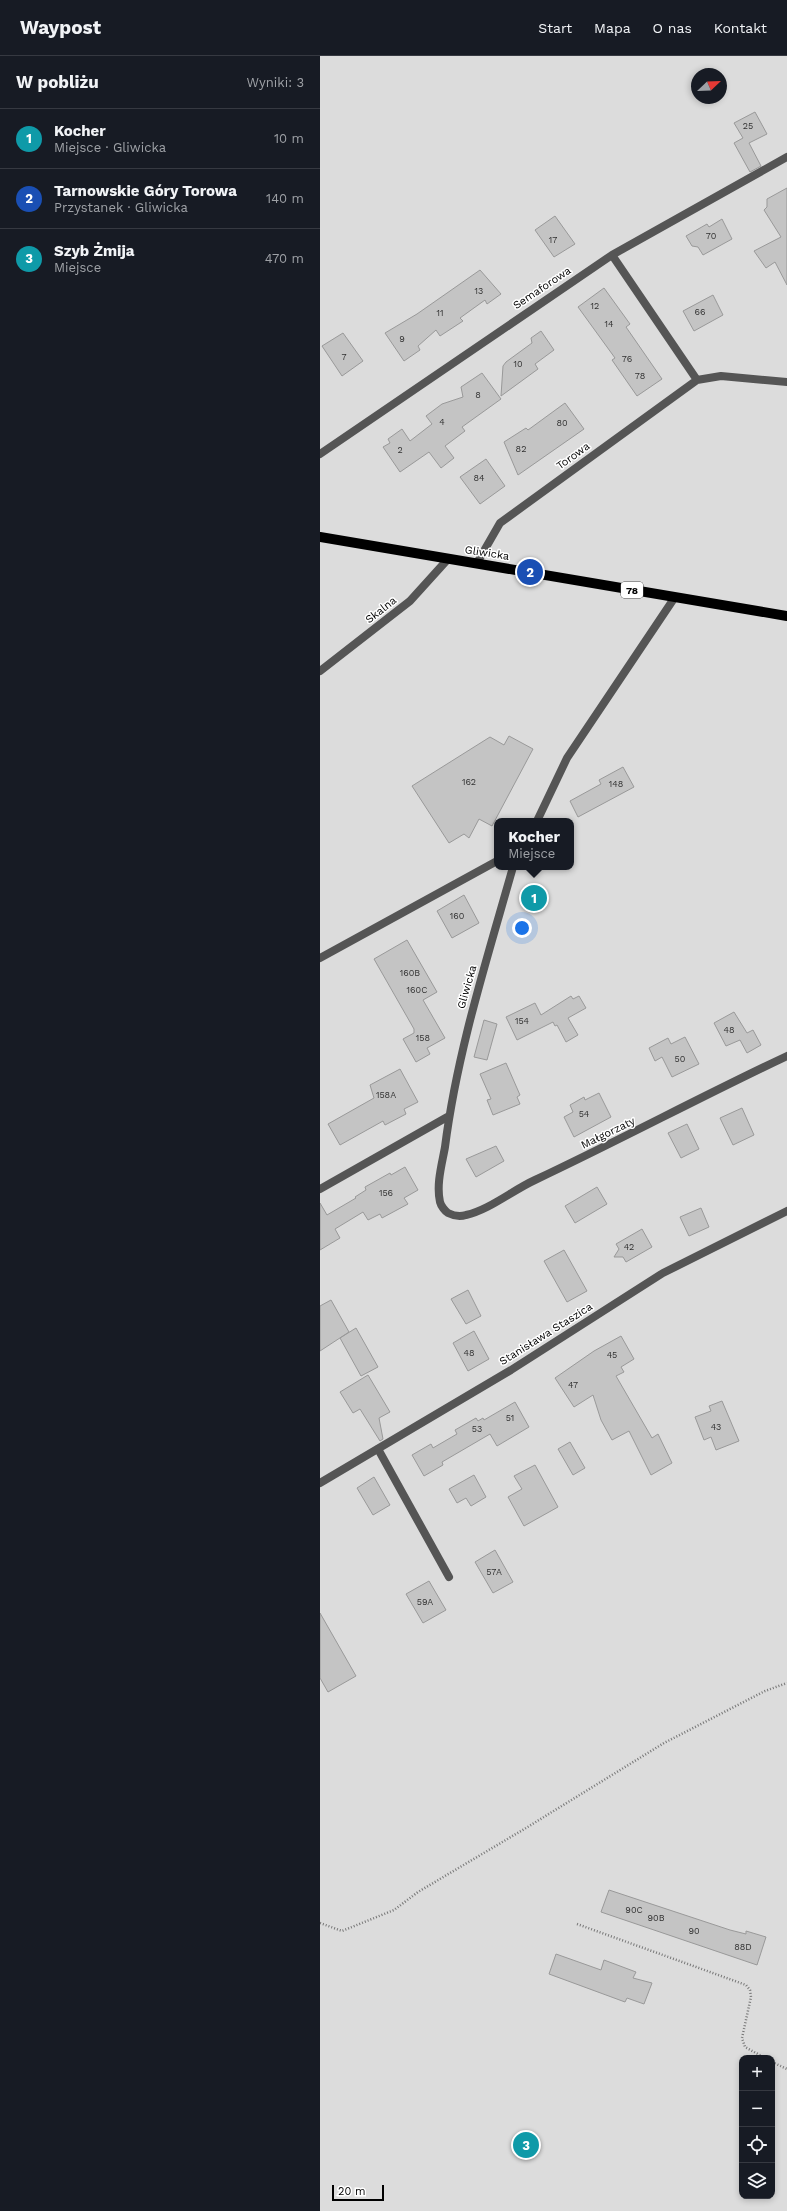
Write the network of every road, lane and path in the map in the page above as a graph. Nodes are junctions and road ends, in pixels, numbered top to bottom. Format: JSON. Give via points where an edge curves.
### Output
{"nodes":[{"id":1,"x":787,"y":157,"type":"edge"},
{"id":2,"x":612,"y":254,"type":"junction"},
{"id":3,"x":697,"y":380,"type":"junction"},
{"id":4,"x":787,"y":382,"type":"edge"},
{"id":5,"x":320,"y":454,"type":"edge"},
{"id":6,"x":320,"y":537,"type":"edge"},
{"id":7,"x":448,"y":559,"type":"junction"},
{"id":8,"x":477,"y":563,"type":"junction"},
{"id":9,"x":675,"y":597,"type":"junction"},
{"id":10,"x":787,"y":616,"type":"edge"},
{"id":11,"x":320,"y":671,"type":"edge"},
{"id":12,"x":538,"y":818,"type":"edge"},
{"id":13,"x":494,"y":863,"type":"edge"},
{"id":14,"x":512,"y":870,"type":"edge"},
{"id":15,"x":320,"y":958,"type":"edge"},
{"id":16,"x":787,"y":1056,"type":"edge"},
{"id":17,"x":449,"y":1116,"type":"junction"},
{"id":18,"x":320,"y":1189,"type":"edge"},
{"id":19,"x":440,"y":1204,"type":"joint"},
{"id":20,"x":787,"y":1211,"type":"edge"},
{"id":21,"x":378,"y":1449,"type":"junction"},
{"id":22,"x":320,"y":1483,"type":"edge"},
{"id":23,"x":449,"y":1577,"type":"dead end"},
{"id":24,"x":787,"y":1683,"type":"edge"},
{"id":25,"x":320,"y":1923,"type":"edge"},
{"id":26,"x":577,"y":1924,"type":"dead end"},
{"id":27,"x":760,"y":2055,"type":"edge"},
{"id":28,"x":775,"y":2063,"type":"edge"},
{"id":29,"x":787,"y":2069,"type":"edge"}],
"edges":[{"from":1,"to":2,"type":"street","name":"Semaforowa"},
{"from":2,"to":3,"type":"street"},
{"from":2,"to":5,"type":"street","name":"Semaforowa"},
{"from":3,"to":4,"type":"street","name":"Torowa","via":[[721,376]]},
{"from":3,"to":8,"type":"street","name":"Torowa","via":[[500,523]]},
{"from":6,"to":7,"type":"main road","name":"Gliwicka","number":"78"},
{"from":7,"to":8,"type":"main road","name":"Gliwicka","number":"78"},
{"from":7,"to":11,"type":"street","name":"Skalna","via":[[410,601]]},
{"from":8,"to":9,"type":"main road","name":"Gliwicka","number":"78"},
{"from":9,"to":10,"type":"main road","name":"Gliwicka","number":"78"},
{"from":9,"to":12,"type":"street","via":[[567,758]]},
{"from":13,"to":15,"type":"street"},
{"from":14,"to":17,"type":"street","name":"Gliwicka","via":[[471,1019]]},
{"from":16,"to":19,"type":"street","name":"Małgorzaty","via":[[524,1185],[478,1211],[455,1216]]},
{"from":17,"to":18,"type":"street"},
{"from":17,"to":19,"type":"street","name":"Gliwicka","via":[[439,1191]]},
{"from":20,"to":21,"type":"street","name":"Stanisława Staszica","via":[[663,1273],[511,1370]]},
{"from":21,"to":22,"type":"street","name":"Stanisława Staszica"},
{"from":21,"to":23,"type":"street"},
{"from":24,"to":25,"type":"path","via":[[765,1691],[664,1743],[418,1892],[394,1910],[342,1931]]},
{"from":26,"to":27,"type":"path","via":[[746,1985],[751,1997],[742,2038],[745,2047]]},
{"from":28,"to":29,"type":"path"}]}
